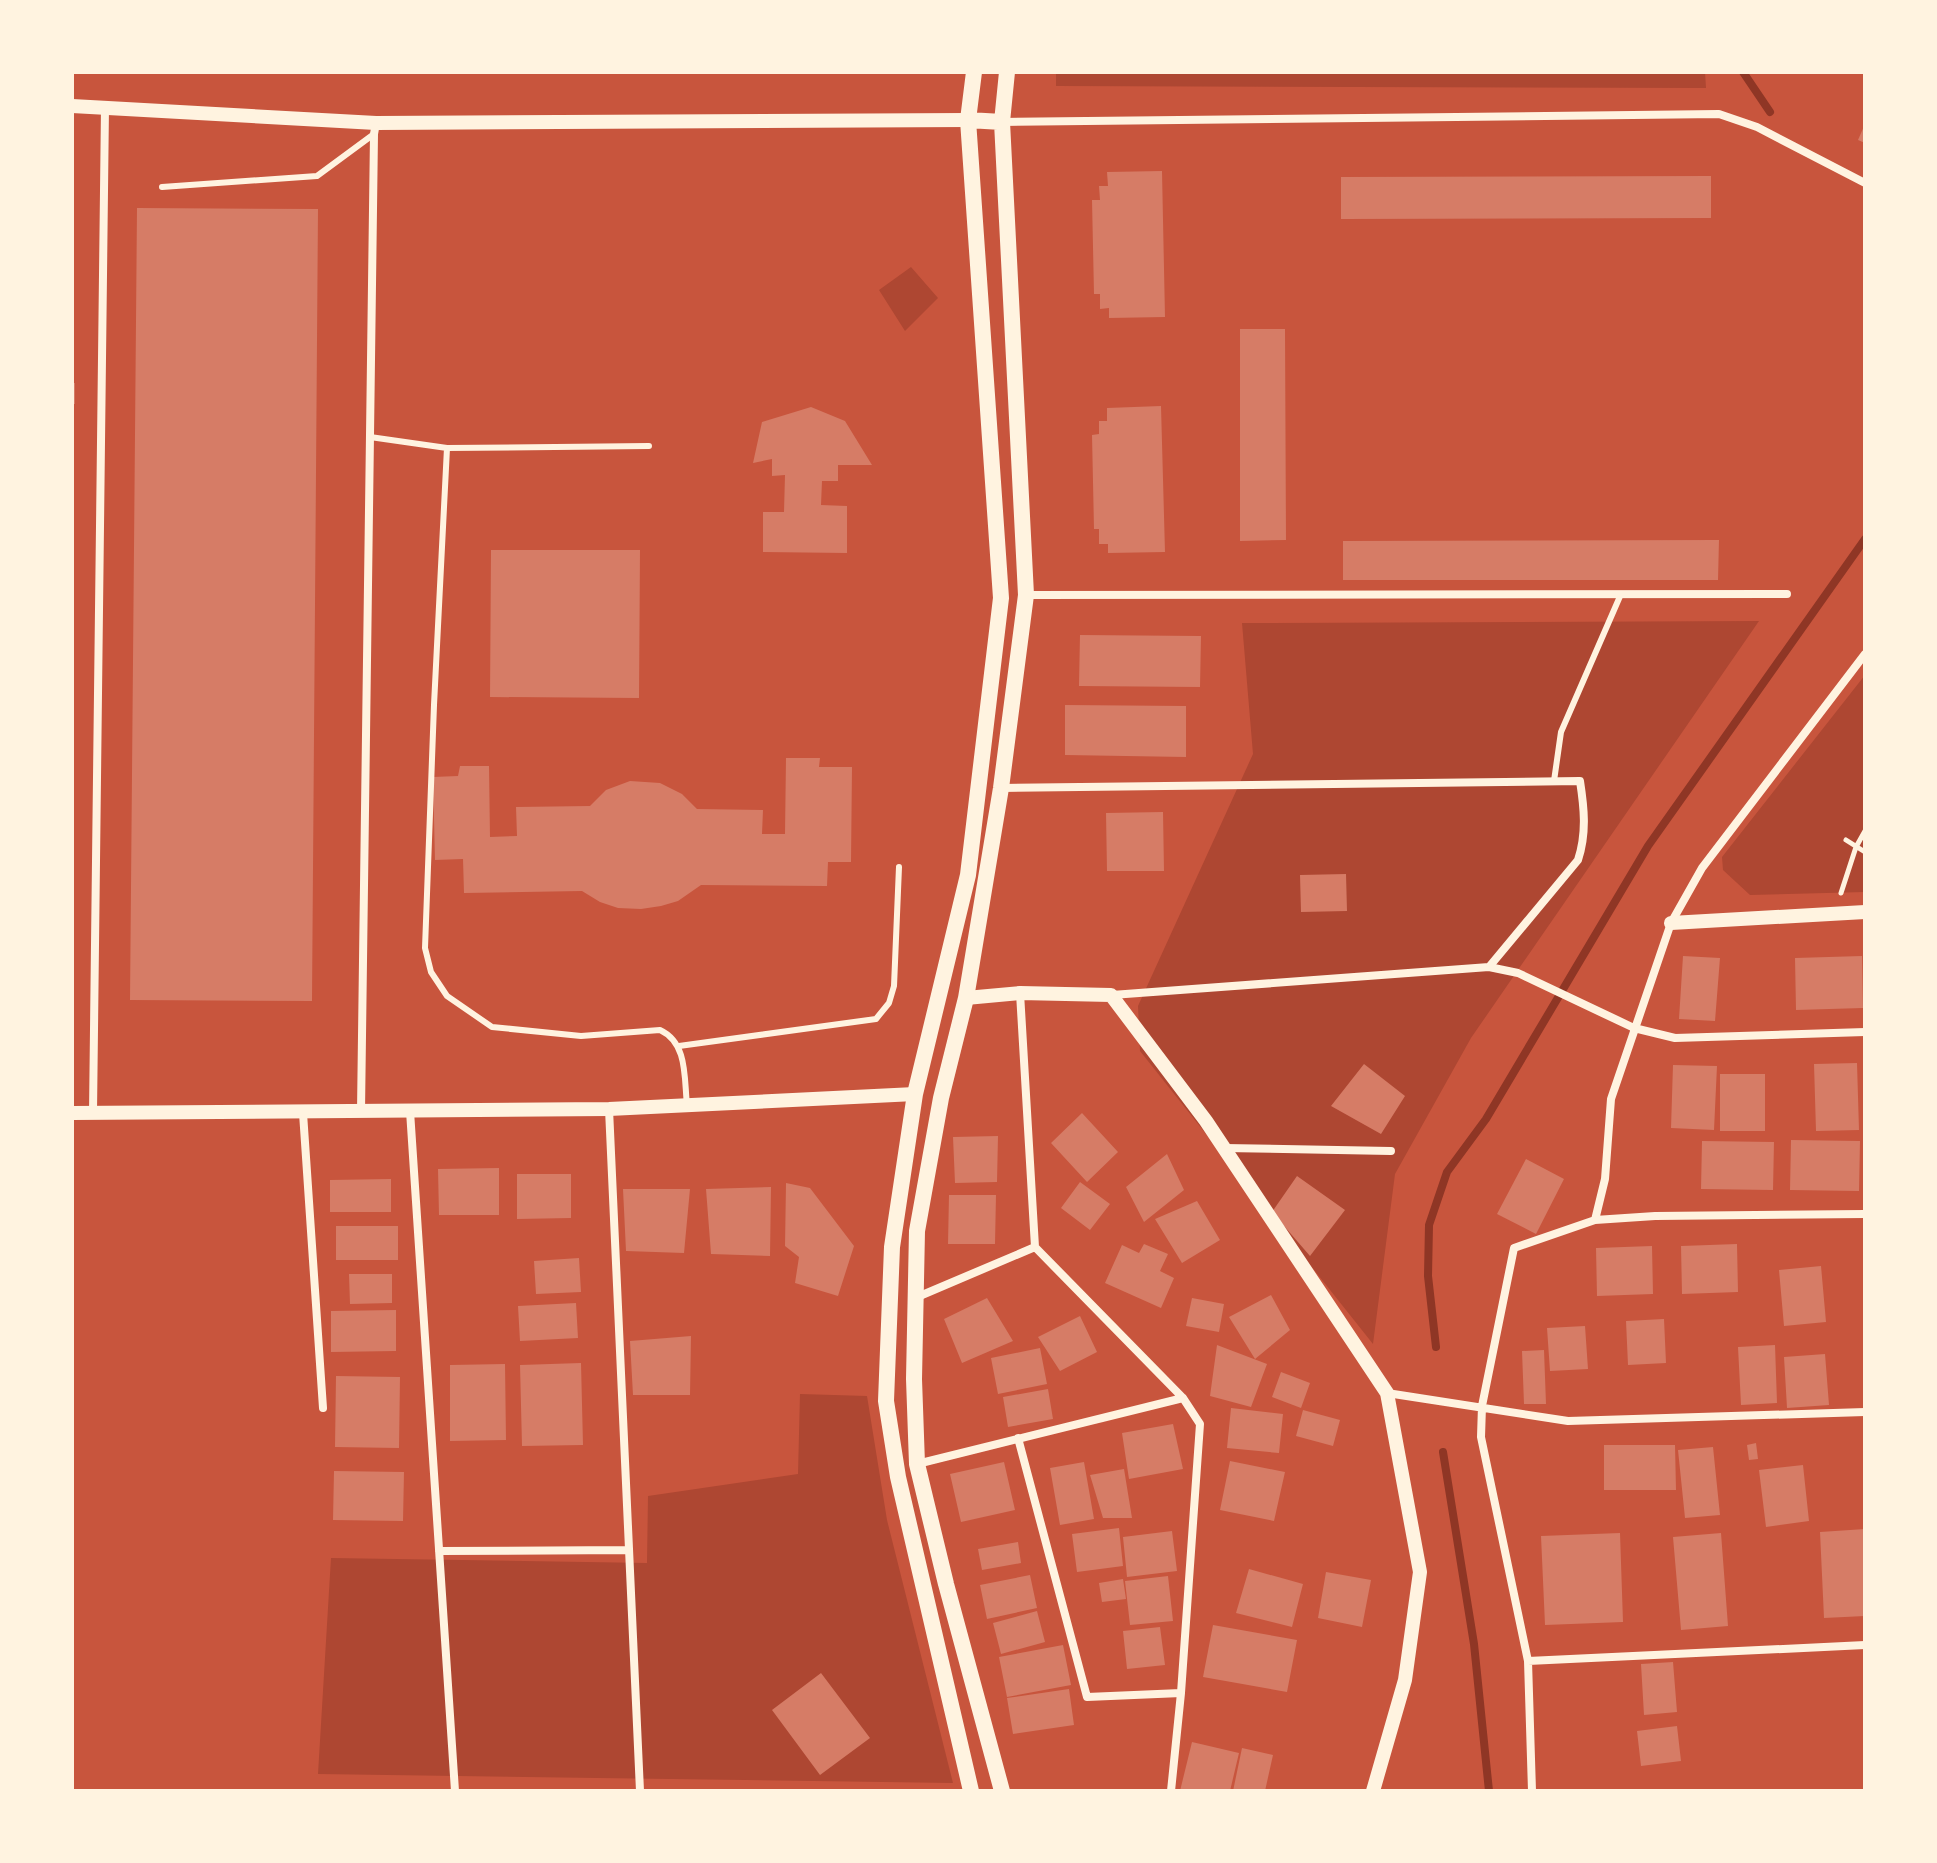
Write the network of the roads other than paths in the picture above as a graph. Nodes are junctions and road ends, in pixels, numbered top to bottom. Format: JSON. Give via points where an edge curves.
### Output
{"nodes":[{"id":1,"x":974,"y":72,"type":"edge"},
{"id":2,"x":1007,"y":72,"type":"edge"},
{"id":3,"x":72,"y":106,"type":"edge"},
{"id":4,"x":105,"y":107,"type":"junction"},
{"id":5,"x":968,"y":120,"type":"junction"},
{"id":6,"x":1002,"y":122,"type":"junction"},
{"id":7,"x":375,"y":128,"type":"junction"},
{"id":8,"x":1865,"y":183,"type":"edge"},
{"id":9,"x":162,"y":187,"type":"dead end"},
{"id":10,"x":370,"y":437,"type":"junction"},
{"id":11,"x":649,"y":446,"type":"dead end"},
{"id":12,"x":447,"y":448,"type":"junction"},
{"id":13,"x":1621,"y":594,"type":"junction"},
{"id":14,"x":1787,"y":594,"type":"dead end"},
{"id":15,"x":1026,"y":595,"type":"junction"},
{"id":16,"x":1865,"y":654,"type":"edge"},
{"id":17,"x":1554,"y":781,"type":"junction"},
{"id":18,"x":1001,"y":788,"type":"junction"},
{"id":19,"x":899,"y":867,"type":"dead end"},
{"id":20,"x":1865,"y":912,"type":"edge"},
{"id":21,"x":1671,"y":923,"type":"junction"},
{"id":22,"x":1489,"y":967,"type":"junction"},
{"id":23,"x":1020,"y":993,"type":"junction"},
{"id":24,"x":1111,"y":995,"type":"junction"},
{"id":25,"x":966,"y":998,"type":"junction"},
{"id":26,"x":1634,"y":1028,"type":"junction"},
{"id":27,"x":1865,"y":1032,"type":"edge"},
{"id":28,"x":679,"y":1046,"type":"junction"},
{"id":29,"x":915,"y":1094,"type":"junction"},
{"id":30,"x":941,"y":1098,"type":"junction"},
{"id":31,"x":687,"y":1105,"type":"junction"},
{"id":32,"x":609,"y":1109,"type":"junction"},
{"id":33,"x":410,"y":1111,"type":"junction"},
{"id":34,"x":361,"y":1112,"type":"junction"},
{"id":35,"x":72,"y":1113,"type":"edge"},
{"id":36,"x":93,"y":1113,"type":"junction"},
{"id":37,"x":303,"y":1113,"type":"junction"},
{"id":38,"x":1224,"y":1148,"type":"junction"},
{"id":39,"x":1391,"y":1151,"type":"dead end"},
{"id":40,"x":1865,"y":1214,"type":"edge"},
{"id":41,"x":1595,"y":1220,"type":"junction"},
{"id":42,"x":1035,"y":1247,"type":"junction"},
{"id":43,"x":915,"y":1298,"type":"junction"},
{"id":44,"x":1387,"y":1393,"type":"junction"},
{"id":45,"x":1183,"y":1398,"type":"junction"},
{"id":46,"x":1482,"y":1406,"type":"junction"},
{"id":47,"x":323,"y":1408,"type":"dead end"},
{"id":48,"x":1865,"y":1412,"type":"edge"},
{"id":49,"x":1018,"y":1438,"type":"junction"},
{"id":50,"x":917,"y":1464,"type":"junction"},
{"id":51,"x":629,"y":1550,"type":"junction"},
{"id":52,"x":439,"y":1551,"type":"junction"},
{"id":53,"x":1865,"y":1645,"type":"edge"},
{"id":54,"x":1528,"y":1661,"type":"junction"},
{"id":55,"x":1181,"y":1693,"type":"junction"},
{"id":56,"x":455,"y":1791,"type":"edge"},
{"id":57,"x":640,"y":1791,"type":"edge"},
{"id":58,"x":971,"y":1791,"type":"edge"},
{"id":59,"x":1002,"y":1791,"type":"edge"},
{"id":60,"x":1171,"y":1791,"type":"edge"},
{"id":61,"x":1373,"y":1791,"type":"edge"},
{"id":62,"x":1532,"y":1791,"type":"edge"}],
"edges":[{"from":1,"to":5,"type":"main road"},
{"from":2,"to":6,"type":"main road"},
{"from":3,"to":4,"type":"street"},
{"from":4,"to":7,"type":"street"},
{"from":4,"to":36,"type":"street"},
{"from":5,"to":6,"type":"main road"},
{"from":5,"to":7,"type":"street"},
{"from":5,"to":29,"type":"main road","via":[[1001,598],[968,875]]},
{"from":6,"to":8,"type":"street","via":[[1719,114],[1757,127]]},
{"from":6,"to":15,"type":"main road"},
{"from":7,"to":9,"type":"lane","via":[[317,176]]},
{"from":7,"to":10,"type":"street"},
{"from":10,"to":12,"type":"lane"},
{"from":10,"to":34,"type":"street"},
{"from":11,"to":12,"type":"lane"},
{"from":12,"to":28,"type":"lane","via":[[425,948],[431,972],[447,996],[492,1027],[581,1036],[660,1030]]},
{"from":13,"to":14,"type":"street"},
{"from":13,"to":15,"type":"street"},
{"from":13,"to":17,"type":"lane","via":[[1561,732]]},
{"from":15,"to":18,"type":"main road"},
{"from":16,"to":21,"type":"street","via":[[1702,868]]},
{"from":17,"to":18,"type":"street"},
{"from":17,"to":22,"type":"street","via":[[1580,781],[1585,816],[1578,860]]},
{"from":18,"to":25,"type":"main road"},
{"from":19,"to":28,"type":"lane","via":[[894,986],[876,1019]]},
{"from":20,"to":21,"type":"street"},
{"from":21,"to":26,"type":"street"},
{"from":22,"to":24,"type":"street"},
{"from":22,"to":26,"type":"street","via":[[1518,973]]},
{"from":23,"to":24,"type":"street"},
{"from":23,"to":25,"type":"street"},
{"from":23,"to":42,"type":"street"},
{"from":24,"to":38,"type":"street"},
{"from":25,"to":30,"type":"main road"},
{"from":26,"to":27,"type":"street","via":[[1675,1038]]},
{"from":26,"to":41,"type":"street","via":[[1611,1099],[1605,1179]]},
{"from":28,"to":31,"type":"lane"},
{"from":29,"to":30,"type":"main road"},
{"from":29,"to":31,"type":"street"},
{"from":29,"to":58,"type":"main road","via":[[892,1247],[886,1401],[898,1477]]},
{"from":30,"to":43,"type":"main road","via":[[917,1231]]},
{"from":31,"to":32,"type":"street"},
{"from":32,"to":33,"type":"street"},
{"from":32,"to":51,"type":"street"},
{"from":33,"to":34,"type":"street"},
{"from":33,"to":52,"type":"street"},
{"from":34,"to":37,"type":"street"},
{"from":35,"to":36,"type":"street"},
{"from":36,"to":37,"type":"street"},
{"from":37,"to":47,"type":"street"},
{"from":38,"to":39,"type":"street"},
{"from":38,"to":44,"type":"street"},
{"from":40,"to":41,"type":"street"},
{"from":41,"to":46,"type":"street","via":[[1514,1248]]},
{"from":42,"to":43,"type":"street"},
{"from":42,"to":45,"type":"street"},
{"from":43,"to":50,"type":"main road"},
{"from":44,"to":46,"type":"street"},
{"from":44,"to":61,"type":"street","via":[[1420,1572],[1405,1680]]},
{"from":45,"to":49,"type":"street"},
{"from":45,"to":55,"type":"street","via":[[1200,1424]]},
{"from":46,"to":48,"type":"street","via":[[1568,1421]]},
{"from":46,"to":54,"type":"street","via":[[1481,1437]]},
{"from":49,"to":50,"type":"street"},
{"from":49,"to":55,"type":"street","via":[[1087,1697]]},
{"from":50,"to":59,"type":"main road"},
{"from":51,"to":52,"type":"street"},
{"from":51,"to":57,"type":"street"},
{"from":52,"to":56,"type":"street"},
{"from":53,"to":54,"type":"street"},
{"from":54,"to":62,"type":"street"},
{"from":55,"to":60,"type":"street"}]}
